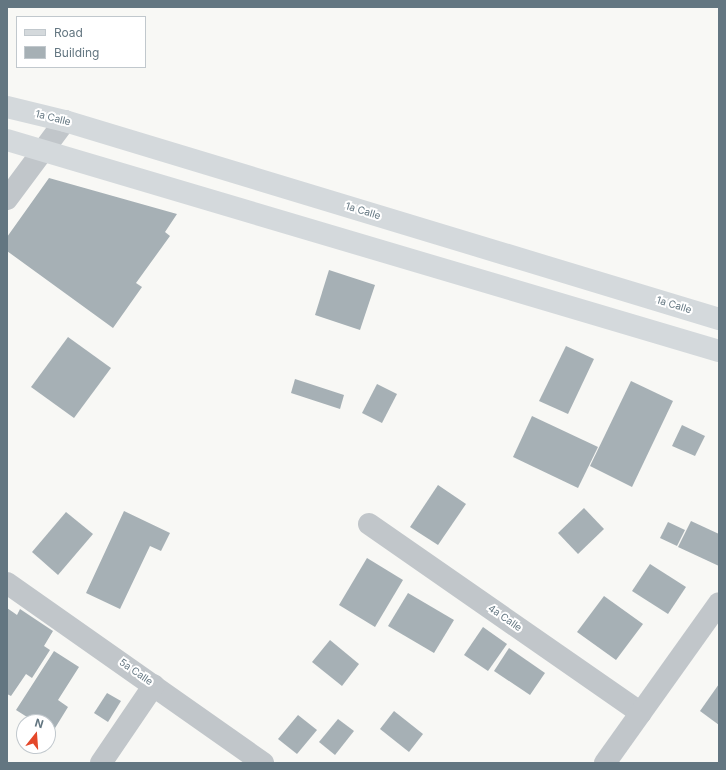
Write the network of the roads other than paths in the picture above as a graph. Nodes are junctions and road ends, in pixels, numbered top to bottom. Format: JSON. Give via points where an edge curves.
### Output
{"nodes":[{"id":1,"x":7,"y":107,"type":"edge"},
{"id":2,"x":65,"y":121,"type":"junction"},
{"id":3,"x":7,"y":140,"type":"edge"},
{"id":4,"x":44,"y":150,"type":"junction"},
{"id":5,"x":7,"y":199,"type":"edge"},
{"id":6,"x":719,"y":319,"type":"edge"},
{"id":7,"x":719,"y":351,"type":"edge"},
{"id":8,"x":369,"y":524,"type":"dead end"},
{"id":9,"x":7,"y":583,"type":"edge"},
{"id":10,"x":719,"y":602,"type":"edge"},
{"id":11,"x":154,"y":685,"type":"junction"},
{"id":12,"x":641,"y":713,"type":"junction"},
{"id":13,"x":102,"y":763,"type":"edge"},
{"id":14,"x":263,"y":763,"type":"edge"},
{"id":15,"x":605,"y":763,"type":"edge"}],
"edges":[{"from":1,"to":2,"type":"main road","name":"1a Calle"},
{"from":2,"to":4,"type":"street"},
{"from":2,"to":6,"type":"main road","name":"1a Calle"},
{"from":3,"to":4,"type":"main road"},
{"from":4,"to":5,"type":"street"},
{"from":4,"to":7,"type":"main road"},
{"from":8,"to":12,"type":"street","name":"4a Calle"},
{"from":9,"to":11,"type":"street","name":"5a Calle"},
{"from":10,"to":12,"type":"street"},
{"from":11,"to":13,"type":"street"},
{"from":11,"to":14,"type":"street","name":"5a Calle"},
{"from":12,"to":15,"type":"street"}]}
